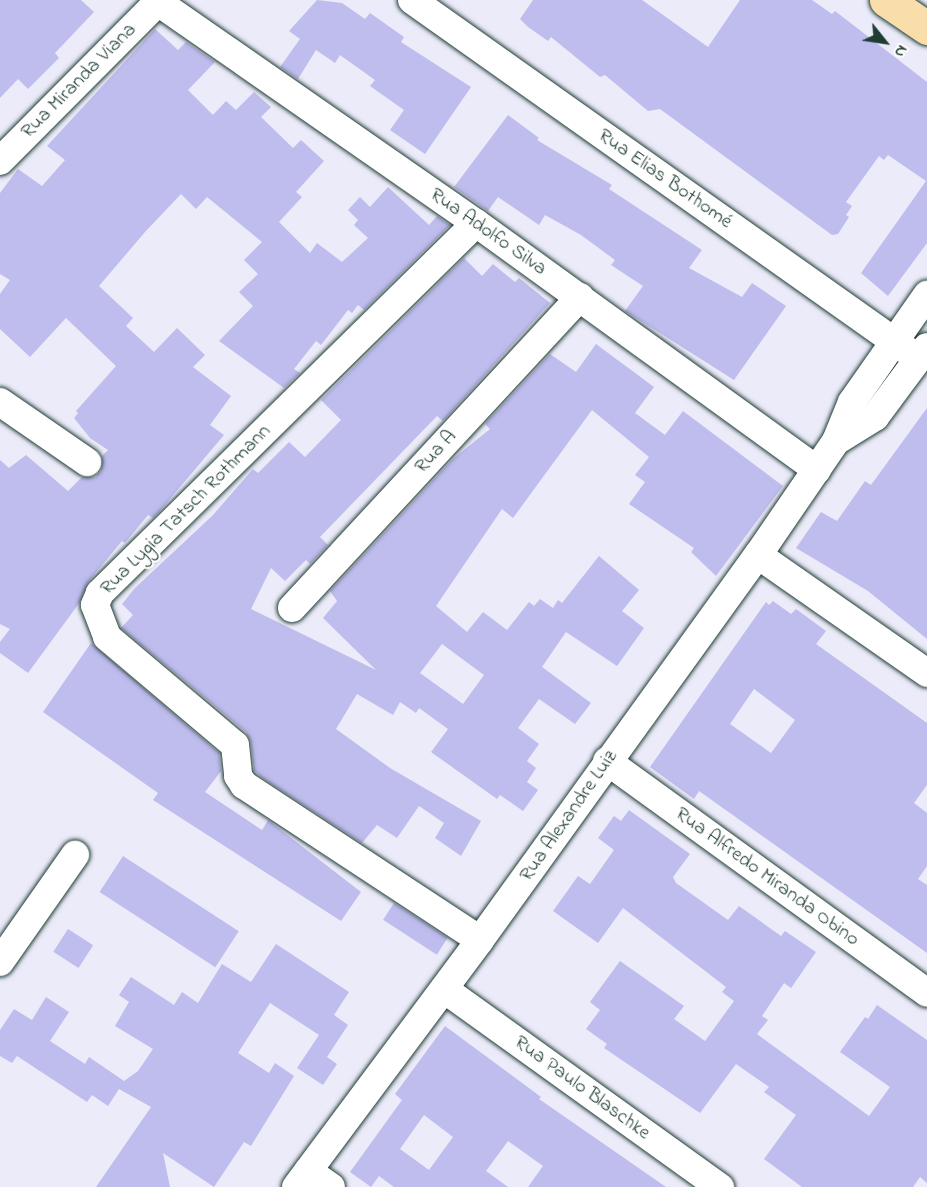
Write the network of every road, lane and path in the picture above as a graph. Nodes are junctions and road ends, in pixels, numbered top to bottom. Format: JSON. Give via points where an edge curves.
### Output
{"nodes":[{"id":1,"x":412,"y":0,"type":"edge"},
{"id":2,"x":886,"y":0,"type":"edge"},
{"id":3,"x":157,"y":1,"type":"edge"},
{"id":4,"x":927,"y":28,"type":"edge"},
{"id":5,"x":0,"y":161,"type":"edge"},
{"id":6,"x":476,"y":223,"type":"junction"},
{"id":7,"x":927,"y":295,"type":"edge"},
{"id":8,"x":580,"y":297,"type":"junction"},
{"id":9,"x":895,"y":342,"type":"junction"},
{"id":10,"x":923,"y":353,"type":"edge"},
{"id":11,"x":0,"y":402,"type":"edge"},
{"id":12,"x":836,"y":441,"type":"junction"},
{"id":13,"x":87,"y":462,"type":"dead end"},
{"id":14,"x":817,"y":470,"type":"junction"},
{"id":15,"x":758,"y":555,"type":"junction"},
{"id":16,"x":292,"y":608,"type":"dead end"},
{"id":17,"x":927,"y":673,"type":"edge"},
{"id":18,"x":607,"y":761,"type":"junction"},
{"id":19,"x":75,"y":855,"type":"dead end"},
{"id":20,"x":480,"y":940,"type":"junction"},
{"id":21,"x":0,"y":962,"type":"edge"},
{"id":22,"x":444,"y":989,"type":"junction"},
{"id":23,"x":927,"y":993,"type":"edge"},
{"id":24,"x":302,"y":1179,"type":"edge"},
{"id":25,"x":332,"y":1187,"type":"edge"},
{"id":26,"x":720,"y":1187,"type":"edge"}],
"edges":[{"from":1,"to":9,"type":"street","name":"Rua Elias Bothomé"},
{"from":2,"to":4,"type":"main road"},
{"from":3,"to":5,"type":"street","name":"Rua Miranda Viana"},
{"from":3,"to":6,"type":"street","name":"Rua Adolfo Silva"},
{"from":6,"to":8,"type":"street","name":"Rua Adolfo Silva"},
{"from":6,"to":20,"type":"street","name":"Rua Lygia Tatsch Rothmann","via":[[100,592],[95,605],[107,637],[235,745],[238,776],[243,785]]},
{"from":7,"to":9,"type":"street","name":"Rua Alexandre Luiz"},
{"from":8,"to":14,"type":"street","name":"Rua Adolfo Silva"},
{"from":8,"to":16,"type":"street","name":"Rua A"},
{"from":9,"to":10,"type":"street","name":"Rua Elias Bothomé"},
{"from":9,"to":12,"type":"street","name":"Rua Alexandre Luiz","via":[[852,402]]},
{"from":10,"to":12,"type":"street","name":"Rua Alexandre Luiz","via":[[875,417]]},
{"from":11,"to":13,"type":"street"},
{"from":12,"to":14,"type":"street","name":"Rua Alexandre Luiz"},
{"from":14,"to":15,"type":"street","name":"Rua Alexandre Luiz"},
{"from":15,"to":17,"type":"street"},
{"from":15,"to":18,"type":"street","name":"Rua Alexandre Luiz"},
{"from":18,"to":20,"type":"street","name":"Rua Alexandre Luiz"},
{"from":18,"to":23,"type":"street","name":"Rua Alfredo Miranda Obino"},
{"from":19,"to":21,"type":"street"},
{"from":20,"to":22,"type":"street","name":"Rua Alexandre Luiz"},
{"from":22,"to":24,"type":"street","name":"Rua Alexandre Luiz"},
{"from":22,"to":26,"type":"street","name":"Rua Paulo Blaschke"},
{"from":24,"to":25,"type":"street"}]}
